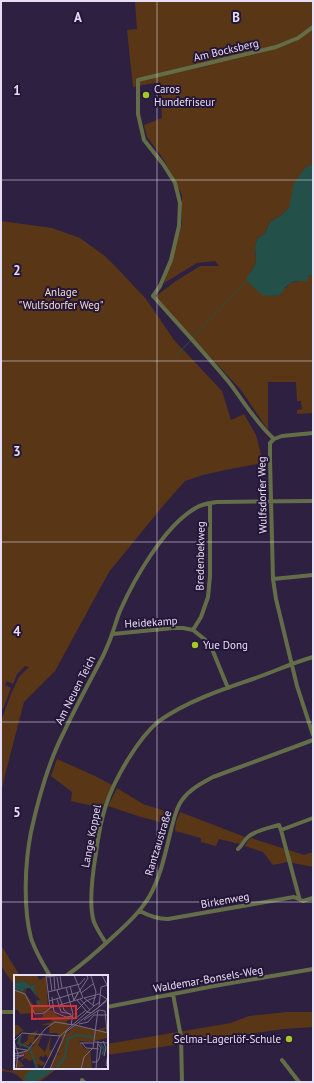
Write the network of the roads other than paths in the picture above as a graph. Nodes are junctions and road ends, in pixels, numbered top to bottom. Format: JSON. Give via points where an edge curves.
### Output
{"nodes":[{"id":1,"x":313,"y":27,"type":"edge"},
{"id":2,"x":313,"y":433,"type":"edge"},
{"id":3,"x":274,"y":438,"type":"junction"},
{"id":4,"x":271,"y":501,"type":"junction"},
{"id":5,"x":313,"y":501,"type":"edge"},
{"id":6,"x":210,"y":503,"type":"junction"},
{"id":7,"x":313,"y":575,"type":"edge"},
{"id":8,"x":273,"y":579,"type":"junction"},
{"id":9,"x":193,"y":630,"type":"junction"},
{"id":10,"x":112,"y":634,"type":"junction"},
{"id":11,"x":313,"y":657,"type":"edge"},
{"id":12,"x":291,"y":664,"type":"junction"},
{"id":13,"x":228,"y":688,"type":"junction"},
{"id":14,"x":313,"y":735,"type":"edge"},
{"id":15,"x":313,"y":740,"type":"edge"},
{"id":16,"x":313,"y":818,"type":"edge"},
{"id":17,"x":281,"y":830,"type":"junction"},
{"id":18,"x":238,"y":849,"type":"dead end"},
{"id":19,"x":313,"y":898,"type":"edge"},
{"id":20,"x":299,"y":899,"type":"junction"},
{"id":21,"x":140,"y":911,"type":"junction"},
{"id":22,"x":106,"y":943,"type":"junction"},
{"id":23,"x":313,"y":969,"type":"edge"},
{"id":24,"x":49,"y":975,"type":"edge"},
{"id":25,"x":67,"y":975,"type":"edge"},
{"id":26,"x":173,"y":994,"type":"junction"},
{"id":27,"x":108,"y":1007,"type":"edge"},
{"id":28,"x":1,"y":1012,"type":"edge"},
{"id":29,"x":14,"y":1012,"type":"edge"},
{"id":30,"x":282,"y":1060,"type":"dead end"},
{"id":31,"x":182,"y":1082,"type":"edge"},
{"id":32,"x":299,"y":1082,"type":"edge"}],
"edges":[{"from":1,"to":3,"type":"street","name":"Am Bocksberg","via":[[298,38],[276,47],[138,80],[138,114],[144,140],[175,183],[180,204],[179,226],[171,260],[153,296],[228,382],[264,430]]},
{"from":2,"to":3,"type":"street"},
{"from":3,"to":4,"type":"street","name":"Wulfsdorfer Weg","via":[[270,443]]},
{"from":4,"to":5,"type":"street","name":"Am Neuen Teich"},
{"from":4,"to":6,"type":"street","name":"Am Neuen Teich"},
{"from":4,"to":8,"type":"street","name":"Wulfsdorfer Weg"},
{"from":6,"to":9,"type":"street","name":"Bredenbekweg","via":[[208,597]]},
{"from":6,"to":10,"type":"street","name":"Am Neuen Teich","via":[[194,508],[185,515],[151,555],[119,612]]},
{"from":7,"to":8,"type":"street"},
{"from":8,"to":12,"type":"street","name":"Wulfsdorfer Weg"},
{"from":9,"to":10,"type":"street","name":"Heidekamp","via":[[173,628]]},
{"from":9,"to":13,"type":"street","name":"Heidekamp","via":[[208,642]]},
{"from":10,"to":24,"type":"street","name":"Am Neuen Teich","via":[[56,749],[31,833],[26,891],[28,919],[31,938]]},
{"from":11,"to":12,"type":"street","name":"Lange Koppel"},
{"from":12,"to":13,"type":"street","name":"Lange Koppel"},
{"from":12,"to":14,"type":"street","name":"Wulfsdorfer Weg"},
{"from":13,"to":22,"type":"street","name":"Lange Koppel","via":[[183,706],[151,729],[139,743],[110,794],[97,844],[92,894],[94,923]]},
{"from":15,"to":21,"type":"street","name":"Rantzaustraße","via":[[214,777],[200,783],[189,792],[177,812],[155,884]]},
{"from":16,"to":17,"type":"street"},
{"from":17,"to":18,"type":"street","via":[[279,825],[254,834]]},
{"from":17,"to":20,"type":"street"},
{"from":19,"to":20,"type":"street","name":"Birkenweg","via":[[302,901]]},
{"from":20,"to":21,"type":"street","name":"Birkenweg","via":[[294,897],[168,918],[155,917]]},
{"from":21,"to":22,"type":"street","name":"Rantzaustraße"},
{"from":22,"to":25,"type":"street","name":"Rantzaustraße"},
{"from":23,"to":26,"type":"street","name":"Waldemar-Bonsels-Weg"},
{"from":26,"to":27,"type":"street","name":"Waldemar-Bonsels-Weg"},
{"from":26,"to":31,"type":"street","via":[[181,1037]]},
{"from":28,"to":29,"type":"street"},
{"from":30,"to":32,"type":"street"}]}
